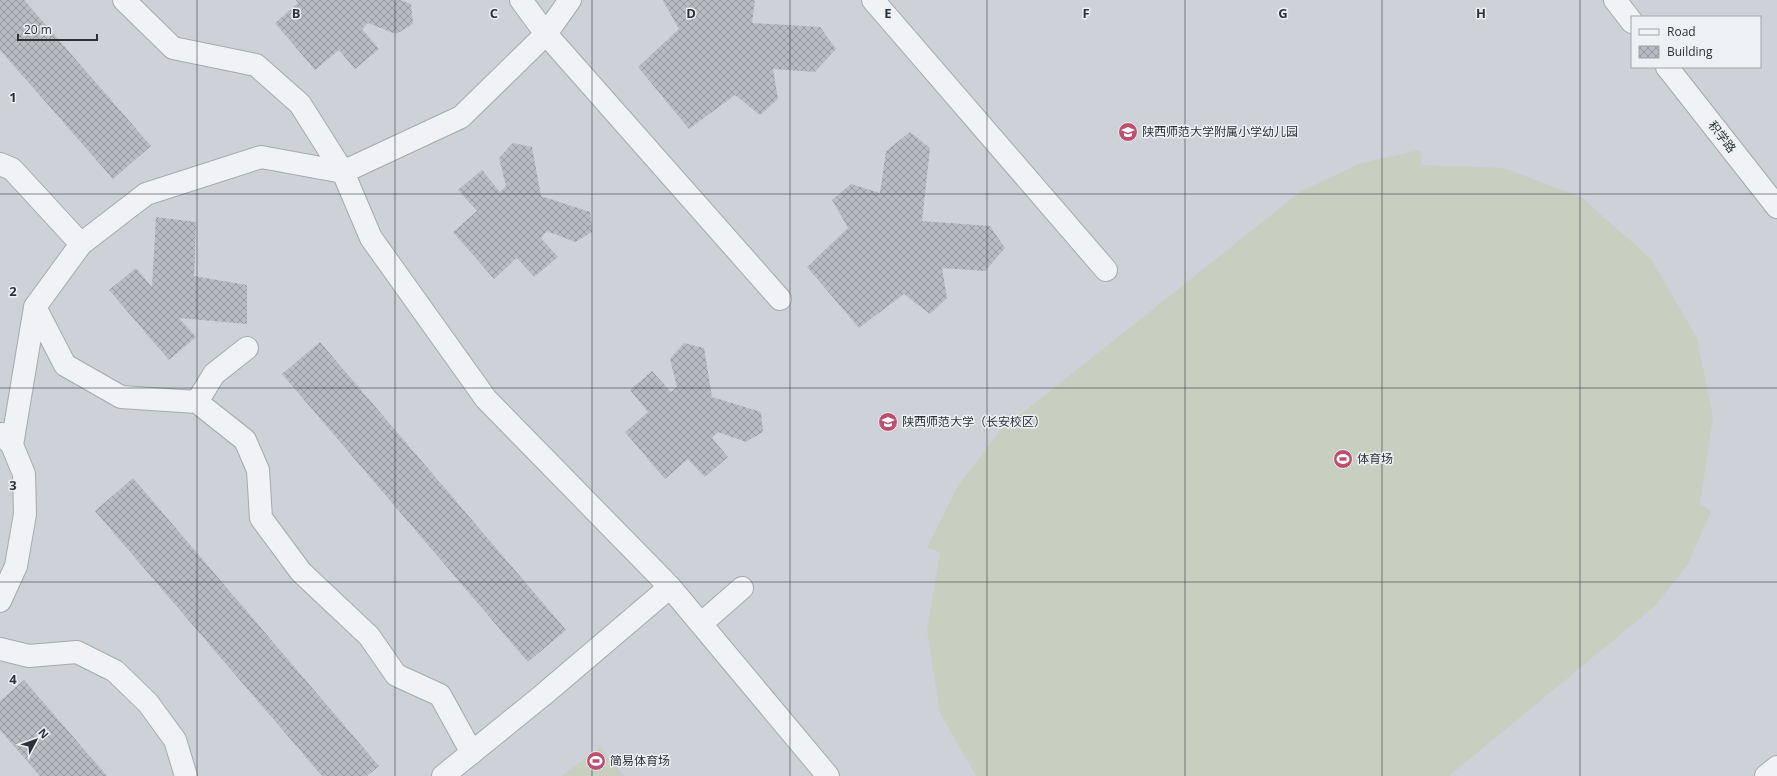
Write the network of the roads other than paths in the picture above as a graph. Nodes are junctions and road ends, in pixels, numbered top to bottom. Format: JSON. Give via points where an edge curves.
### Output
{"nodes":[{"id":1,"x":124,"y":0,"type":"edge"},
{"id":2,"x":521,"y":0,"type":"edge"},
{"id":3,"x":570,"y":0,"type":"edge"},
{"id":4,"x":873,"y":0,"type":"edge"},
{"id":5,"x":1615,"y":0,"type":"edge"},
{"id":6,"x":1631,"y":21,"type":"edge"},
{"id":7,"x":546,"y":34,"type":"junction"},
{"id":8,"x":1668,"y":68,"type":"edge"},
{"id":9,"x":0,"y":164,"type":"edge"},
{"id":10,"x":344,"y":172,"type":"junction"},
{"id":11,"x":1777,"y":207,"type":"edge"},
{"id":12,"x":81,"y":244,"type":"junction"},
{"id":13,"x":1106,"y":270,"type":"dead end"},
{"id":14,"x":780,"y":299,"type":"dead end"},
{"id":15,"x":34,"y":307,"type":"junction"},
{"id":16,"x":247,"y":348,"type":"dead end"},
{"id":17,"x":197,"y":402,"type":"junction"},
{"id":18,"x":6,"y":438,"type":"edge"},
{"id":19,"x":670,"y":586,"type":"junction"},
{"id":20,"x":742,"y":588,"type":"dead end"},
{"id":21,"x":0,"y":601,"type":"edge"},
{"id":22,"x":702,"y":623,"type":"junction"},
{"id":23,"x":0,"y":649,"type":"edge"},
{"id":24,"x":472,"y":753,"type":"junction"},
{"id":25,"x":1777,"y":767,"type":"edge"},
{"id":26,"x":186,"y":776,"type":"edge"},
{"id":27,"x":443,"y":776,"type":"edge"},
{"id":28,"x":828,"y":776,"type":"edge"},
{"id":29,"x":1766,"y":776,"type":"edge"}],
"edges":[{"from":1,"to":10,"type":"street","via":[[173,48],[256,65],[300,104]]},
{"from":2,"to":7,"type":"street"},
{"from":3,"to":7,"type":"street"},
{"from":4,"to":13,"type":"street"},
{"from":5,"to":6,"type":"street"},
{"from":7,"to":10,"type":"street","via":[[462,117]]},
{"from":7,"to":14,"type":"street"},
{"from":8,"to":11,"type":"street","name":"积学路"},
{"from":9,"to":12,"type":"street","via":[[12,169]]},
{"from":10,"to":12,"type":"street","via":[[260,157],[146,194]]},
{"from":10,"to":19,"type":"street","via":[[371,238],[486,399]]},
{"from":12,"to":15,"type":"street"},
{"from":15,"to":17,"type":"street","via":[[65,365],[121,397]]},
{"from":15,"to":18,"type":"street"},
{"from":16,"to":17,"type":"street","via":[[214,374]]},
{"from":17,"to":24,"type":"street","via":[[244,440],[258,470],[261,518],[301,572],[369,636],[396,675],[440,695]]},
{"from":18,"to":21,"type":"street","via":[[24,474],[25,514],[16,566]]},
{"from":19,"to":22,"type":"street"},
{"from":19,"to":24,"type":"street"},
{"from":20,"to":22,"type":"street"},
{"from":22,"to":28,"type":"street"},
{"from":23,"to":26,"type":"street","via":[[28,656],[77,652],[115,671],[148,703],[175,740]]},
{"from":24,"to":27,"type":"street"},
{"from":25,"to":29,"type":"street"}]}
